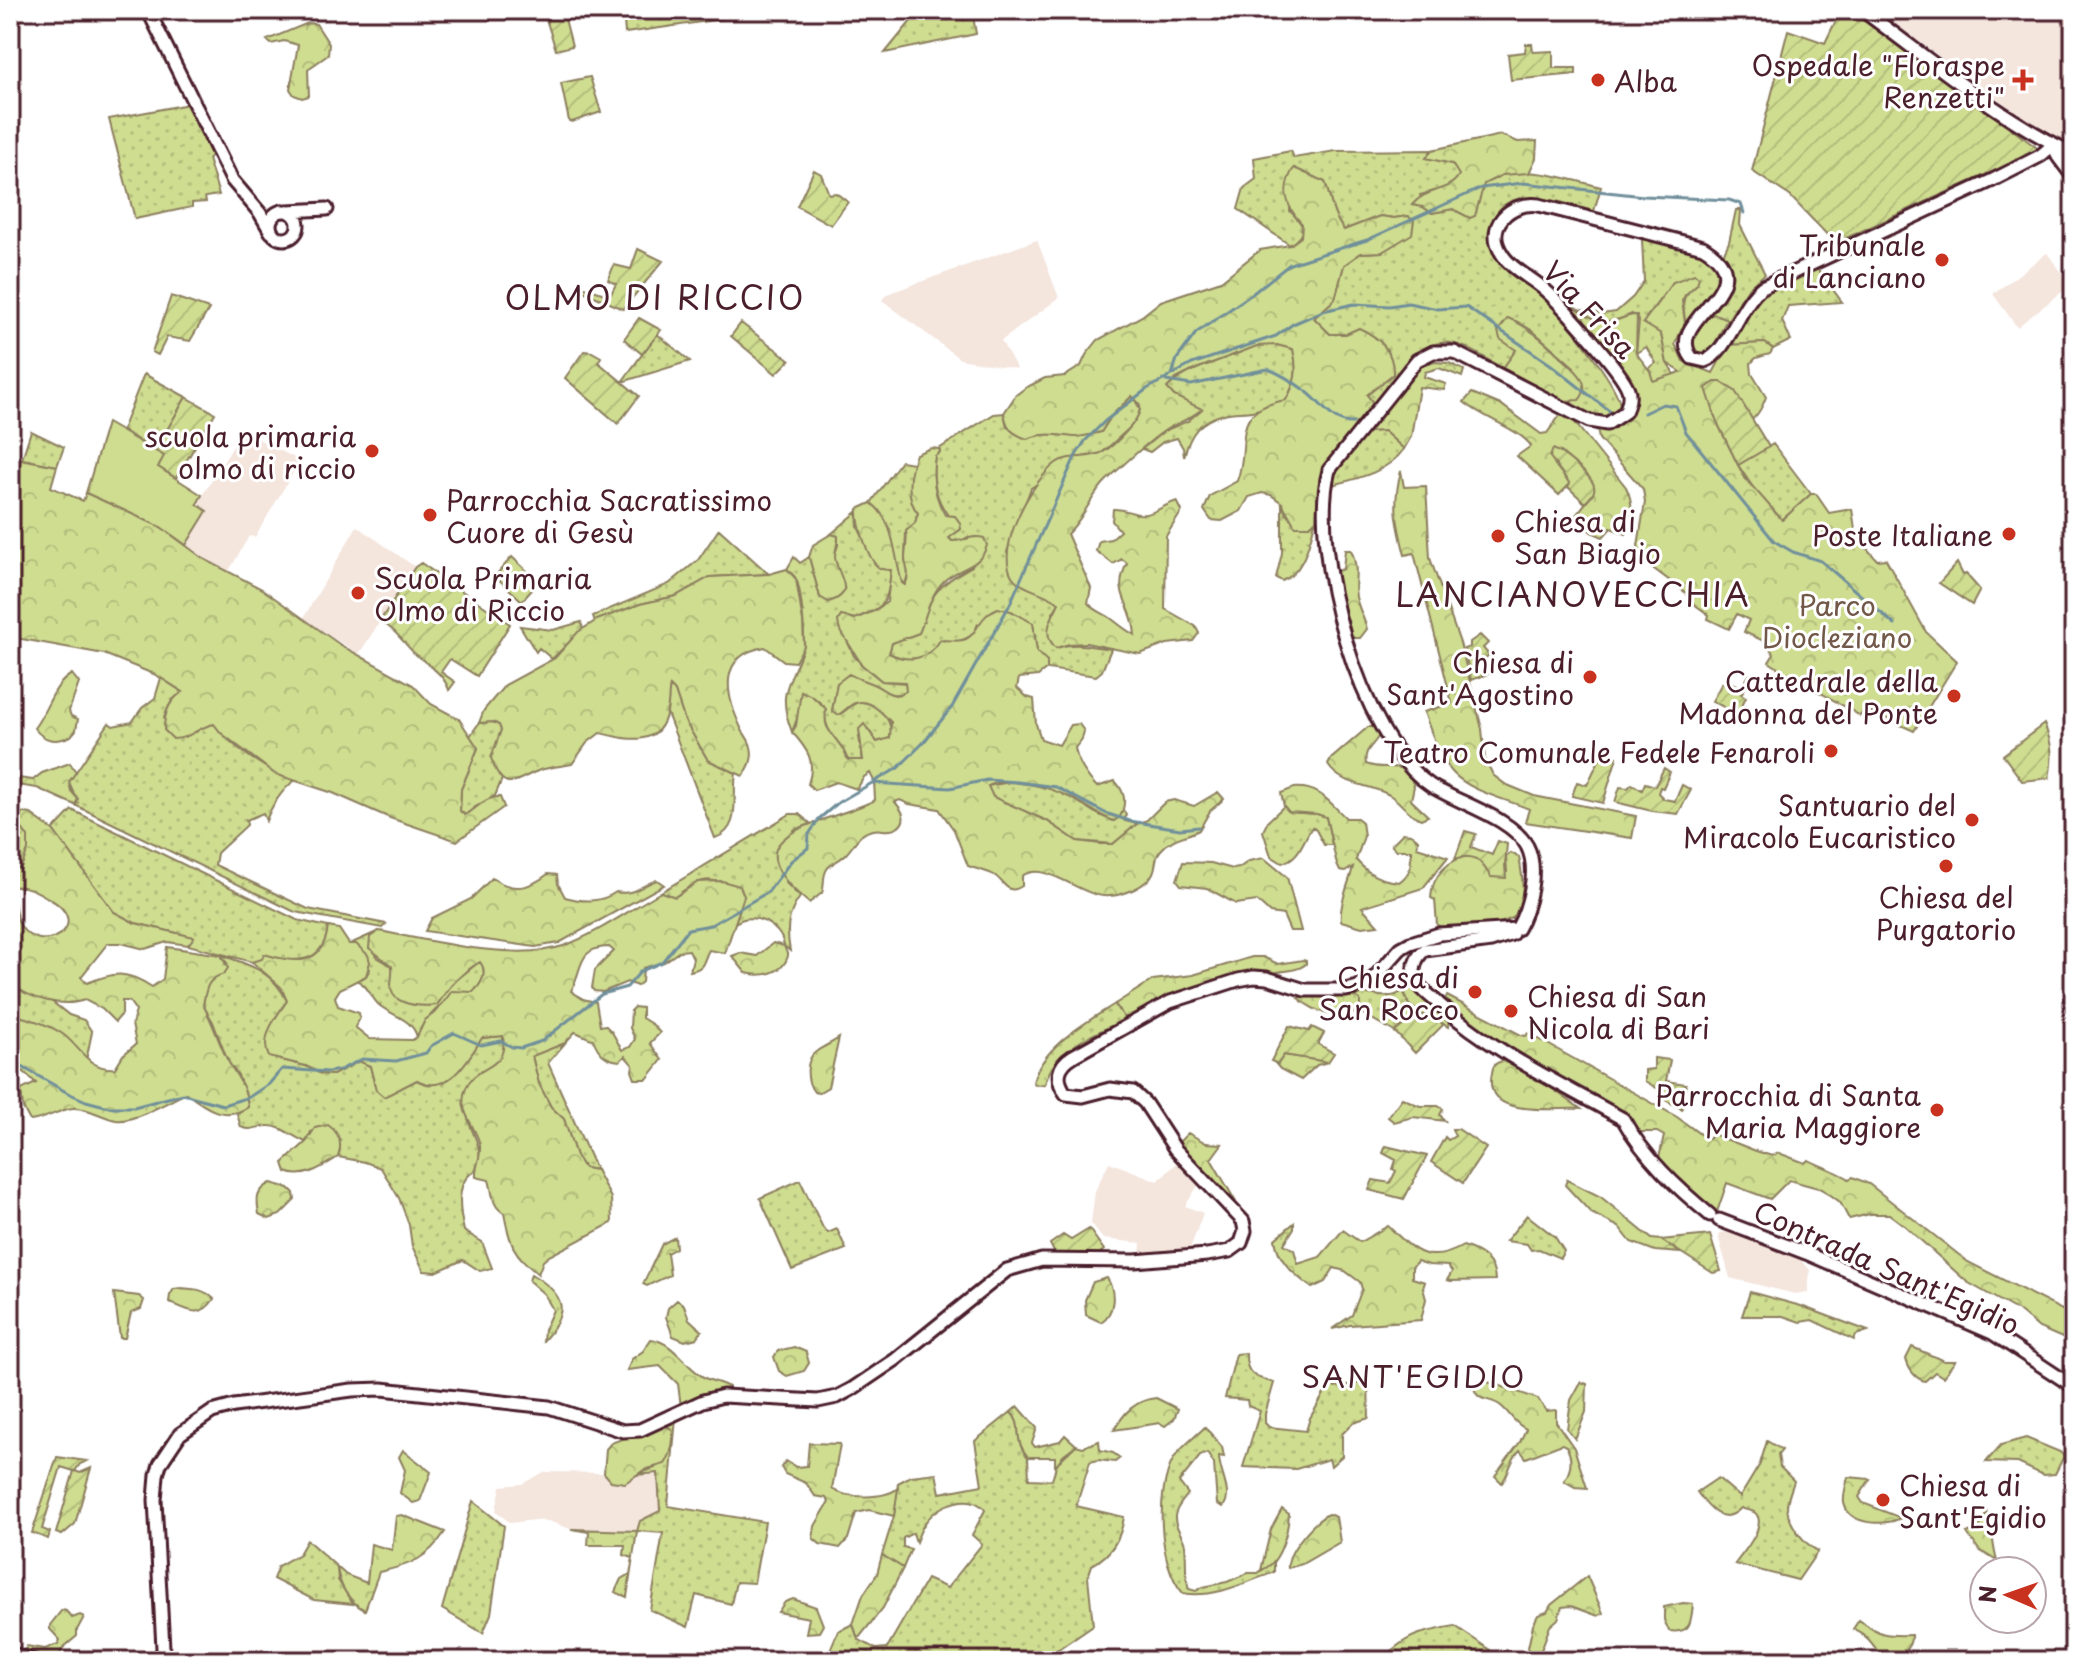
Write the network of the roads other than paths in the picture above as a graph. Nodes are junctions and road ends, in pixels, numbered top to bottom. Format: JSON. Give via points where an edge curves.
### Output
{"nodes":[{"id":1,"x":148,"y":10,"type":"edge"},
{"id":2,"x":1862,"y":10,"type":"edge"},
{"id":3,"x":2053,"y":145,"type":"junction"},
{"id":4,"x":2074,"y":154,"type":"edge"},
{"id":5,"x":2074,"y":178,"type":"edge"},
{"id":6,"x":253,"y":205,"type":"junction"},
{"id":7,"x":327,"y":209,"type":"dead end"},
{"id":8,"x":285,"y":211,"type":"junction"},
{"id":9,"x":271,"y":232,"type":"junction"},
{"id":10,"x":1512,"y":934,"type":"dead end"},
{"id":11,"x":2074,"y":1387,"type":"edge"},
{"id":12,"x":10,"y":1653,"type":"edge"},
{"id":13,"x":35,"y":1661,"type":"edge"},
{"id":14,"x":161,"y":1661,"type":"edge"}],
"edges":[{"from":1,"to":6,"type":"street","via":[[232,180]]},
{"from":2,"to":3,"type":"street"},
{"from":3,"to":4,"type":"street"},
{"from":3,"to":5,"type":"street"},
{"from":3,"to":14,"type":"street","name":"Via Frisa","via":[[1993,180],[1762,287],[1745,304],[1718,351],[1705,361],[1692,358],[1685,344],[1694,323],[1723,287],[1722,265],[1713,253],[1539,205],[1526,203],[1507,212],[1498,230],[1499,250],[1546,291],[1621,377],[1629,397],[1625,412],[1607,424],[1589,421],[1454,352],[1433,352],[1417,360],[1329,470],[1325,517],[1344,634],[1374,717],[1402,759],[1428,784],[1506,825],[1523,840],[1531,866],[1523,919],[1517,929],[1439,934],[1410,943],[1358,987],[1305,990],[1254,977],[1170,1002],[1065,1061],[1058,1078],[1066,1094],[1076,1097],[1110,1089],[1133,1092],[1175,1149],[1243,1221],[1241,1243],[1207,1255],[1042,1260],[1007,1270],[895,1360],[837,1397],[818,1401],[723,1396],[640,1430],[623,1431],[549,1407],[410,1390],[352,1390],[212,1412],[180,1434],[157,1475]]},
{"from":6,"to":8,"type":"street"},
{"from":6,"to":9,"type":"street"},
{"from":7,"to":8,"type":"street"},
{"from":8,"to":9,"type":"street","via":[[270,220]]},
{"from":8,"to":9,"type":"street","via":[[297,220],[295,233],[284,239]]},
{"from":10,"to":11,"type":"street","name":"Contrada Sant'Egidio","via":[[1425,950],[1414,968],[1419,985],[1456,1019],[1623,1119],[1681,1191],[1714,1218],[1992,1333]]},
{"from":12,"to":13,"type":"street"}]}
